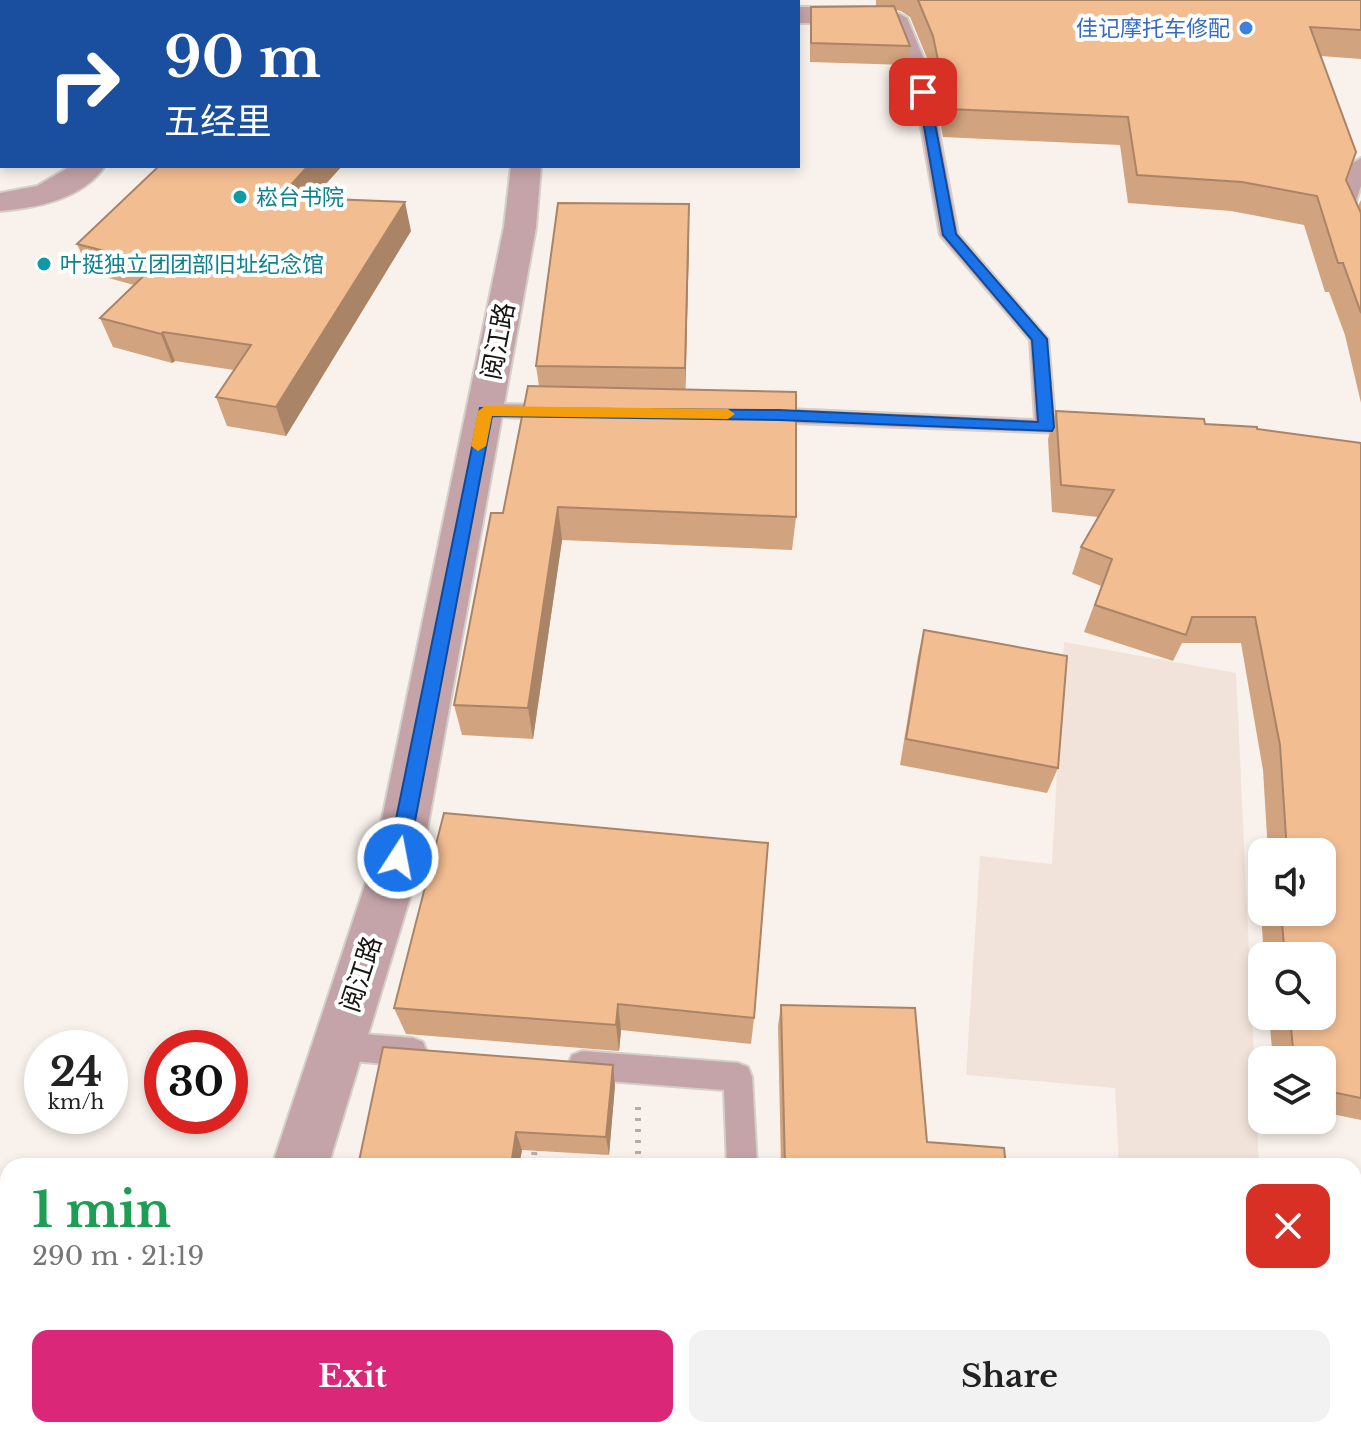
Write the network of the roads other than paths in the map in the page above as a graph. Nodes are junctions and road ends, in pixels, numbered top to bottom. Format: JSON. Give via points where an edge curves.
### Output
{"nodes":[{"id":1,"x":800,"y":15,"type":"edge"},
{"id":2,"x":868,"y":15,"type":"joint"},
{"id":3,"x":1361,"y":163,"type":"edge"},
{"id":4,"x":87,"y":168,"type":"edge"},
{"id":5,"x":526,"y":168,"type":"edge"},
{"id":6,"x":1357,"y":188,"type":"edge"},
{"id":7,"x":0,"y":202,"type":"edge"},
{"id":8,"x":1361,"y":245,"type":"edge"},
{"id":9,"x":485,"y":411,"type":"junction"},
{"id":10,"x":578,"y":412,"type":"edge"},
{"id":11,"x":748,"y":414,"type":"edge"},
{"id":12,"x":1046,"y":427,"type":"junction"},
{"id":13,"x":1109,"y":431,"type":"edge"},
{"id":14,"x":338,"y":1046,"type":"junction"},
{"id":15,"x":447,"y":1055,"type":"edge"},
{"id":16,"x":555,"y":1063,"type":"edge"},
{"id":17,"x":303,"y":1158,"type":"edge"},
{"id":18,"x":742,"y":1158,"type":"edge"}],
"edges":[{"from":1,"to":2,"type":"street"},
{"from":2,"to":12,"type":"lane","via":[[900,18],[918,64],[949,235],[1039,339]]},
{"from":3,"to":6,"type":"lane"},
{"from":4,"to":7,"type":"street","via":[[61,189],[31,200]]},
{"from":5,"to":9,"type":"street","name":"阅江路","via":[[520,227]]},
{"from":6,"to":8,"type":"lane","via":[[1345,207]]},
{"from":9,"to":10,"type":"lane"},
{"from":9,"to":14,"type":"street","name":"阅江路","via":[[398,858]]},
{"from":11,"to":12,"type":"lane"},
{"from":12,"to":13,"type":"lane"},
{"from":14,"to":15,"type":"lane"},
{"from":14,"to":17,"type":"street","name":"阅江路"},
{"from":16,"to":18,"type":"lane","via":[[738,1077]]}]}
